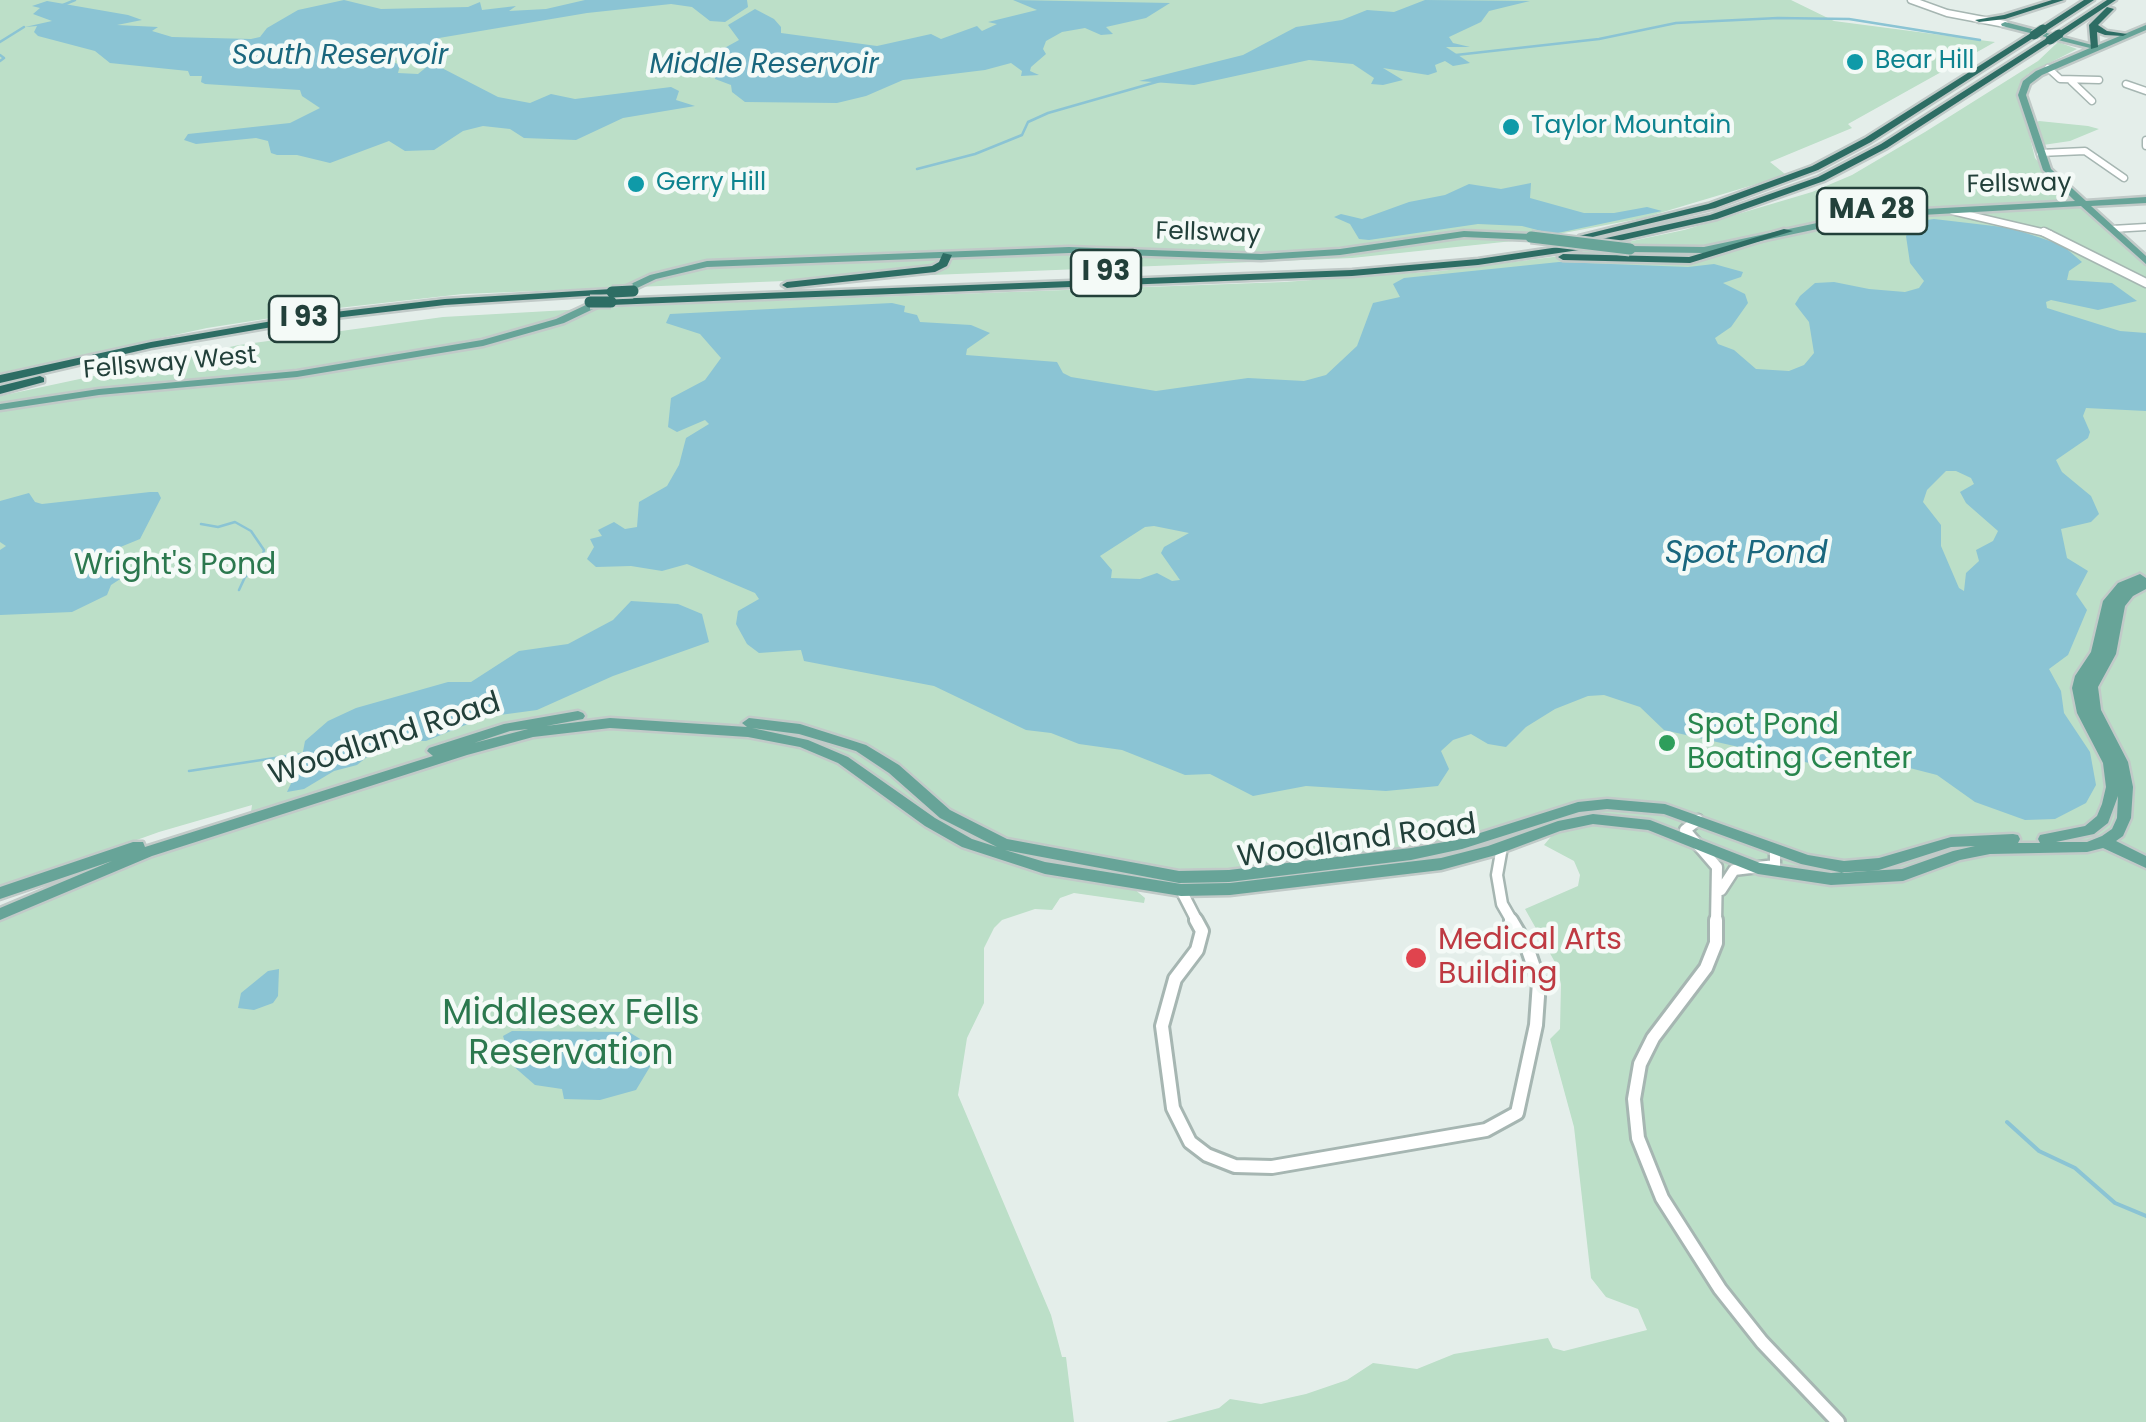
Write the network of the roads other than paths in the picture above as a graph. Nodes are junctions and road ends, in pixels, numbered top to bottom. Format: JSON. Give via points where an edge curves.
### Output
{"nodes":[{"id":1,"x":1911,"y":0,"type":"edge"},
{"id":2,"x":2060,"y":0,"type":"edge"},
{"id":3,"x":2090,"y":0,"type":"edge"},
{"id":4,"x":2112,"y":0,"type":"edge"},
{"id":5,"x":2121,"y":0,"type":"edge"},
{"id":6,"x":1979,"y":20,"type":"joint"},
{"id":7,"x":2005,"y":20,"type":"junction"},
{"id":8,"x":2093,"y":25,"type":"junction"},
{"id":9,"x":2146,"y":27,"type":"edge"},
{"id":10,"x":2047,"y":34,"type":"junction"},
{"id":11,"x":2122,"y":34,"type":"junction"},
{"id":12,"x":2094,"y":47,"type":"junction"},
{"id":13,"x":2048,"y":68,"type":"junction"},
{"id":14,"x":2070,"y":80,"type":"junction"},
{"id":15,"x":2099,"y":80,"type":"dead end"},
{"id":16,"x":2126,"y":84,"type":"dead end"},
{"id":17,"x":2146,"y":91,"type":"edge"},
{"id":18,"x":2092,"y":101,"type":"dead end"},
{"id":19,"x":2040,"y":153,"type":"junction"},
{"id":20,"x":2124,"y":178,"type":"dead end"},
{"id":21,"x":2146,"y":200,"type":"edge"},
{"id":22,"x":2084,"y":203,"type":"junction"},
{"id":23,"x":1946,"y":211,"type":"junction"},
{"id":24,"x":2146,"y":227,"type":"edge"},
{"id":25,"x":2112,"y":229,"type":"junction"},
{"id":26,"x":1788,"y":231,"type":"junction"},
{"id":27,"x":1665,"y":252,"type":"junction"},
{"id":28,"x":946,"y":255,"type":"junction"},
{"id":29,"x":2144,"y":257,"type":"edge"},
{"id":30,"x":1494,"y":260,"type":"junction"},
{"id":31,"x":688,"y":268,"type":"joint"},
{"id":32,"x":2146,"y":284,"type":"edge"},
{"id":33,"x":787,"y":285,"type":"junction"},
{"id":34,"x":612,"y":297,"type":"junction"},
{"id":35,"x":0,"y":379,"type":"edge"},
{"id":36,"x":0,"y":390,"type":"edge"},
{"id":37,"x":0,"y":407,"type":"edge"},
{"id":38,"x":2146,"y":576,"type":"edge"},
{"id":39,"x":2146,"y":584,"type":"edge"},
{"id":40,"x":796,"y":734,"type":"junction"},
{"id":41,"x":911,"y":784,"type":"junction"},
{"id":42,"x":893,"y":795,"type":"junction"},
{"id":43,"x":279,"y":808,"type":"junction"},
{"id":44,"x":1699,"y":820,"type":"junction"},
{"id":45,"x":2098,"y":824,"type":"junction"},
{"id":46,"x":2121,"y":826,"type":"junction"},
{"id":47,"x":1695,"y":842,"type":"junction"},
{"id":48,"x":2104,"y":843,"type":"junction"},
{"id":49,"x":1502,"y":847,"type":"junction"},
{"id":50,"x":1776,"y":849,"type":"junction"},
{"id":51,"x":2146,"y":861,"type":"edge"},
{"id":52,"x":1758,"y":868,"type":"junction"},
{"id":53,"x":1180,"y":890,"type":"junction"},
{"id":54,"x":0,"y":893,"type":"edge"},
{"id":55,"x":1719,"y":900,"type":"junction"},
{"id":56,"x":0,"y":914,"type":"edge"},
{"id":57,"x":1838,"y":1422,"type":"edge"}],
"edges":[{"from":1,"to":6,"type":"street"},
{"from":2,"to":7,"type":"highway"},
{"from":3,"to":10,"type":"highway","number":"I 93"},
{"from":4,"to":10,"type":"highway","number":"I 93"},
{"from":5,"to":8,"type":"highway"},
{"from":6,"to":7,"type":"highway"},
{"from":7,"to":12,"type":"main road"},
{"from":8,"to":11,"type":"highway","via":[[2105,34]]},
{"from":8,"to":12,"type":"highway"},
{"from":9,"to":11,"type":"main road"},
{"from":10,"to":30,"type":"highway","number":"I 93","via":[[1876,151],[1799,188],[1656,232]]},
{"from":10,"to":33,"type":"highway","number":"I 93","via":[[1814,168],[1724,202],[1612,230],[1377,261]]},
{"from":11,"to":12,"type":"main road"},
{"from":12,"to":13,"type":"main road"},
{"from":13,"to":14,"type":"street"},
{"from":13,"to":19,"type":"main road","via":[[2028,80],[2022,96]]},
{"from":14,"to":15,"type":"street"},
{"from":14,"to":18,"type":"street"},
{"from":16,"to":17,"type":"street"},
{"from":19,"to":20,"type":"street","via":[[2085,151]]},
{"from":19,"to":22,"type":"main road","via":[[2051,174]]},
{"from":21,"to":22,"type":"main road","number":"MA 28"},
{"from":22,"to":23,"type":"main road","name":"Fellsway","number":"MA 28"},
{"from":22,"to":25,"type":"main road"},
{"from":22,"to":27,"type":"main road","name":"Fellsway","number":"MA 28","via":[[1856,212]]},
{"from":23,"to":26,"type":"main road","name":"Fellsway","number":"MA 28","via":[[1862,216]]},
{"from":23,"to":32,"type":"street","via":[[2046,232]]},
{"from":24,"to":25,"type":"street"},
{"from":25,"to":29,"type":"main road"},
{"from":26,"to":27,"type":"main road","name":"Fellsway","number":"MA 28"},
{"from":26,"to":30,"type":"highway","via":[[1690,260]]},
{"from":27,"to":28,"type":"main road","name":"Fellsway","number":"MA 28","bridge":true,"via":[[1461,234],[1261,257],[1093,250]]},
{"from":28,"to":31,"type":"main road","name":"Fellsway","number":"MA 28"},
{"from":28,"to":33,"type":"highway","via":[[935,269]]},
{"from":30,"to":34,"type":"highway","number":"I 93","via":[[1333,274]]},
{"from":31,"to":37,"type":"main road","name":"Fellsway West","number":"MA 28","via":[[645,280],[560,321],[483,343],[297,374]]},
{"from":33,"to":34,"type":"highway","number":"I 93","bridge":true},
{"from":34,"to":35,"type":"highway","number":"I 93","via":[[465,300],[332,315]]},
{"from":34,"to":36,"type":"highway","number":"I 93","bridge":true,"via":[[301,329]]},
{"from":38,"to":45,"type":"main road","via":[[2111,598],[2098,652],[2080,680],[2080,702],[2112,774],[2111,798]]},
{"from":39,"to":46,"type":"main road","via":[[2119,606],[2109,654],[2091,688],[2094,710],[2124,769]]},
{"from":40,"to":41,"type":"main road","name":"Woodland Road","via":[[866,751]]},
{"from":40,"to":42,"type":"main road","name":"Woodland Road"},
{"from":40,"to":43,"type":"main road","name":"Woodland Road","via":[[640,724],[559,728],[463,750]]},
{"from":41,"to":42,"type":"main road"},
{"from":41,"to":44,"type":"main road","name":"Woodland Road","via":[[954,820],[1004,844],[1192,878],[1422,852],[1589,805],[1647,806]]},
{"from":42,"to":53,"type":"main road","name":"Woodland Road","via":[[955,838],[1002,857]]},
{"from":43,"to":54,"type":"main road","name":"Woodland Road"},
{"from":43,"to":56,"type":"main road","name":"Woodland Road","via":[[131,858]]},
{"from":44,"to":47,"type":"street","via":[[1685,828]]},
{"from":44,"to":50,"type":"main road","name":"Woodland Road"},
{"from":45,"to":46,"type":"main road"},
{"from":45,"to":48,"type":"main road"},
{"from":45,"to":50,"type":"main road","name":"Woodland Road","via":[[2059,838],[1958,841],[1861,867]]},
{"from":46,"to":48,"type":"main road"},
{"from":46,"to":51,"type":"main road"},
{"from":47,"to":49,"type":"main road","name":"Woodland Road","via":[[1650,825],[1600,819]]},
{"from":47,"to":52,"type":"main road","name":"Woodland Road"},
{"from":47,"to":55,"type":"street","via":[[1715,863]]},
{"from":48,"to":51,"type":"main road"},
{"from":48,"to":52,"type":"main road","name":"Woodland Road","via":[[1978,851],[1878,878],[1814,878]]},
{"from":49,"to":53,"type":"main road","name":"Woodland Road","via":[[1441,864]]},
{"from":49,"to":53,"type":"street","via":[[1502,904],[1528,947],[1539,982],[1516,1113],[1486,1130],[1272,1167],[1235,1166],[1206,1155],[1190,1142],[1173,1108],[1162,1026],[1175,979],[1202,931]]},
{"from":50,"to":52,"type":"street","via":[[1776,863]]},
{"from":52,"to":55,"type":"street","via":[[1731,871]]},
{"from":55,"to":57,"type":"street","via":[[1710,962],[1640,1064],[1634,1099],[1638,1138],[1662,1198],[1720,1289]]}]}
